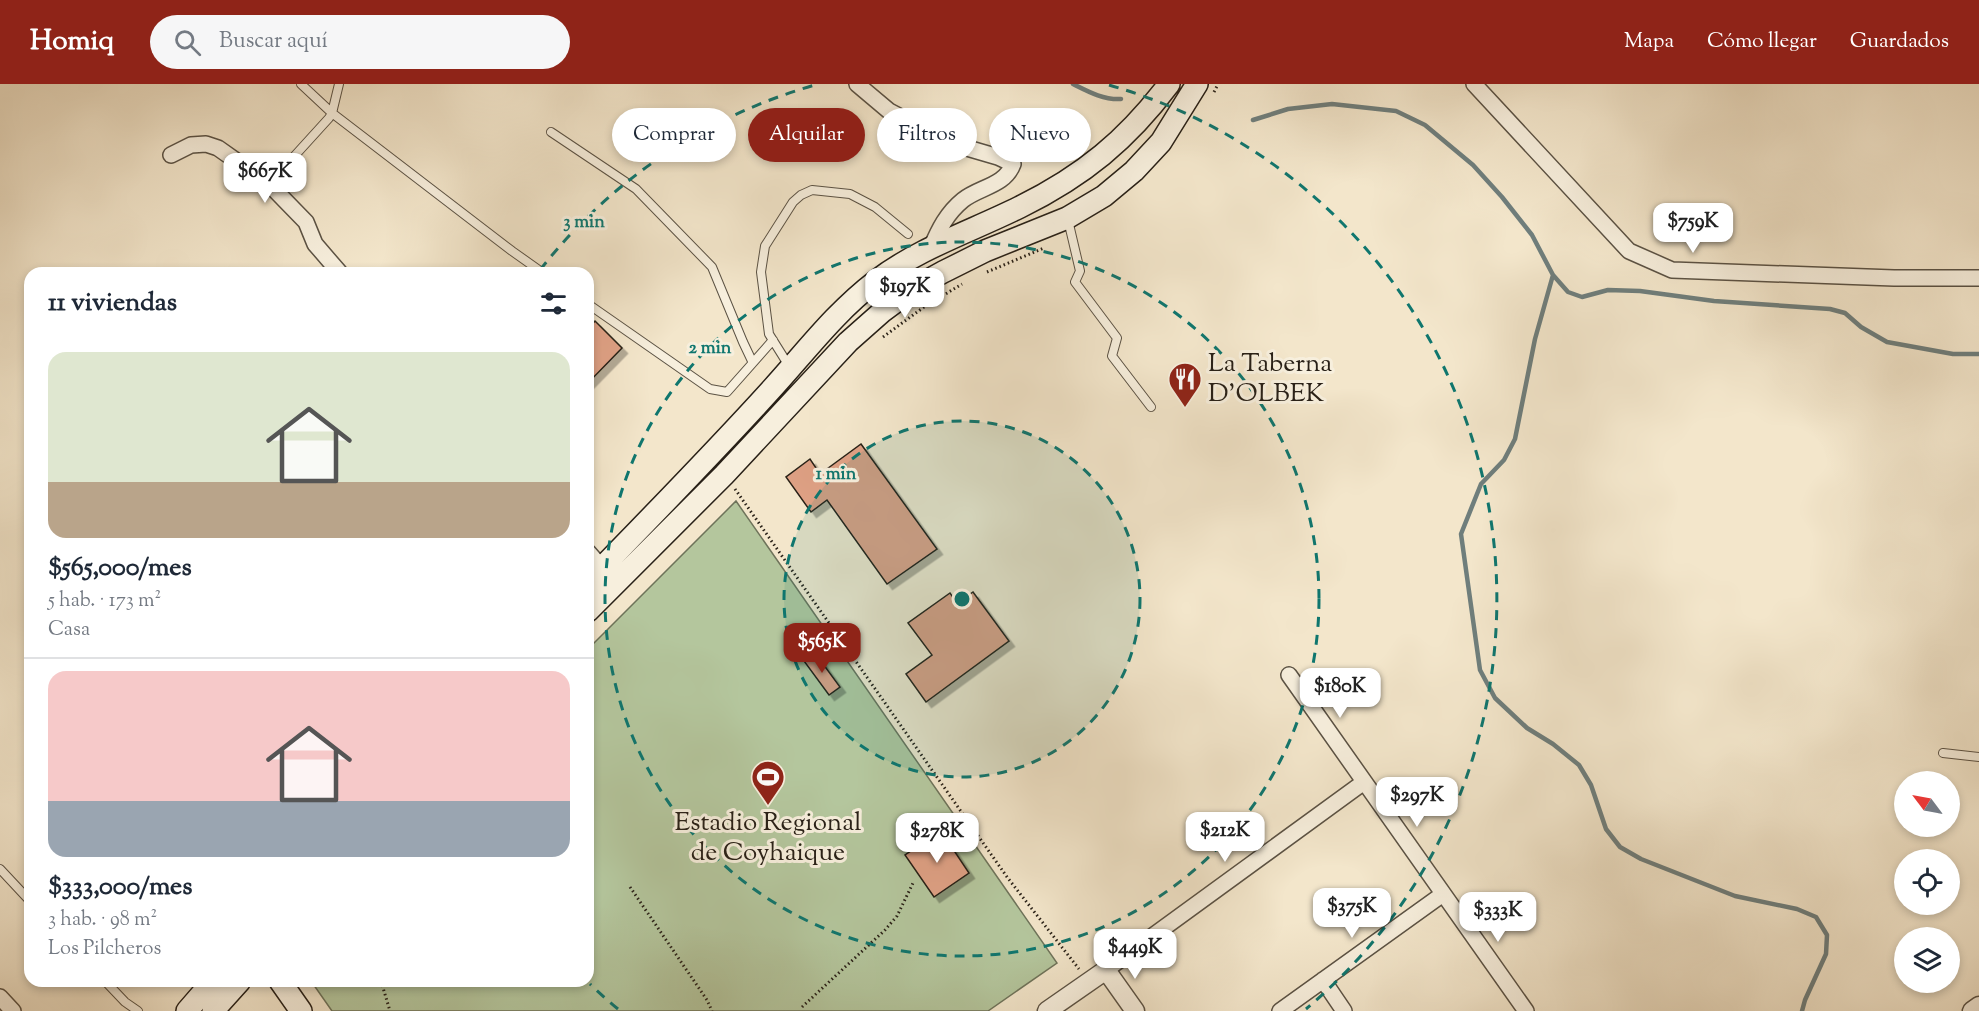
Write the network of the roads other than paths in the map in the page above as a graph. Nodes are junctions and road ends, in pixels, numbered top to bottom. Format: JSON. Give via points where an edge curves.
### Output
{"nodes":[{"id":1,"x":301,"y":84,"type":"edge"},
{"id":2,"x":339,"y":84,"type":"edge"},
{"id":3,"x":857,"y":84,"type":"edge"},
{"id":4,"x":1169,"y":84,"type":"edge"},
{"id":5,"x":1474,"y":84,"type":"edge"},
{"id":6,"x":1205,"y":88,"type":"edge"},
{"id":7,"x":332,"y":113,"type":"junction"},
{"id":8,"x":551,"y":132,"type":"dead end"},
{"id":9,"x":171,"y":155,"type":"dead end"},
{"id":10,"x":269,"y":184,"type":"junction"},
{"id":11,"x":1067,"y":218,"type":"junction"},
{"id":12,"x":908,"y":234,"type":"dead end"},
{"id":13,"x":932,"y":248,"type":"junction"},
{"id":14,"x":335,"y":267,"type":"edge"},
{"id":15,"x":535,"y":267,"type":"edge"},
{"id":16,"x":1979,"y":278,"type":"edge"},
{"id":17,"x":594,"y":308,"type":"edge"},
{"id":18,"x":773,"y":340,"type":"junction"},
{"id":19,"x":752,"y":361,"type":"junction"},
{"id":20,"x":790,"y":367,"type":"junction"},
{"id":21,"x":1151,"y":407,"type":"dead end"},
{"id":22,"x":594,"y":567,"type":"edge"},
{"id":23,"x":594,"y":605,"type":"edge"},
{"id":24,"x":1289,"y":675,"type":"dead end"},
{"id":25,"x":1943,"y":753,"type":"dead end"},
{"id":26,"x":1979,"y":757,"type":"edge"},
{"id":27,"x":1364,"y":782,"type":"junction"},
{"id":28,"x":0,"y":869,"type":"edge"},
{"id":29,"x":1443,"y":894,"type":"junction"},
{"id":30,"x":24,"y":895,"type":"edge"},
{"id":31,"x":1106,"y":970,"type":"junction"},
{"id":32,"x":1323,"y":980,"type":"junction"},
{"id":33,"x":111,"y":987,"type":"edge"},
{"id":34,"x":208,"y":987,"type":"edge"},
{"id":35,"x":235,"y":987,"type":"edge"},
{"id":36,"x":284,"y":987,"type":"edge"},
{"id":37,"x":0,"y":997,"type":"edge"},
{"id":38,"x":1299,"y":1006,"type":"edge"},
{"id":39,"x":1979,"y":1006,"type":"edge"},
{"id":40,"x":13,"y":1011,"type":"edge"},
{"id":41,"x":138,"y":1011,"type":"edge"},
{"id":42,"x":187,"y":1011,"type":"edge"},
{"id":43,"x":213,"y":1011,"type":"edge"},
{"id":44,"x":301,"y":1011,"type":"edge"},
{"id":45,"x":1047,"y":1011,"type":"edge"},
{"id":46,"x":1135,"y":1011,"type":"edge"},
{"id":47,"x":1280,"y":1011,"type":"edge"},
{"id":48,"x":1344,"y":1011,"type":"edge"},
{"id":49,"x":1526,"y":1011,"type":"edge"},
{"id":50,"x":1972,"y":1011,"type":"edge"}],
"edges":[{"from":1,"to":7,"type":"lane"},
{"from":2,"to":7,"type":"lane"},
{"from":3,"to":13,"type":"street","via":[[889,111],[950,143],[1013,164],[999,181],[965,198],[948,214]]},
{"from":4,"to":13,"type":"main road","via":[[1147,113],[1088,167],[1060,186]]},
{"from":5,"to":16,"type":"street","via":[[1629,252],[1672,270]]},
{"from":6,"to":11,"type":"main road","via":[[1134,171],[1104,196]]},
{"from":7,"to":10,"type":"lane"},
{"from":7,"to":15,"type":"lane"},
{"from":8,"to":19,"type":"lane","via":[[636,189],[712,267]]},
{"from":9,"to":10,"type":"street","via":[[191,145],[206,144],[218,148]]},
{"from":10,"to":14,"type":"street","via":[[306,222],[315,244]]},
{"from":11,"to":21,"type":"lane","via":[[1080,271],[1075,282],[1117,338],[1112,356]]},
{"from":11,"to":23,"type":"main road","via":[[943,272],[883,311],[848,342],[724,475]]},
{"from":12,"to":18,"type":"lane","via":[[875,207],[850,194],[812,190],[801,195],[765,246],[761,272]]},
{"from":13,"to":20,"type":"main road","via":[[890,271],[855,298]]},
{"from":17,"to":19,"type":"lane","via":[[710,389],[727,392]]},
{"from":18,"to":19,"type":"lane"},
{"from":18,"to":20,"type":"lane"},
{"from":20,"to":22,"type":"main road"},
{"from":24,"to":27,"type":"street"},
{"from":25,"to":26,"type":"lane"},
{"from":27,"to":29,"type":"street"},
{"from":27,"to":31,"type":"street"},
{"from":28,"to":30,"type":"lane"},
{"from":29,"to":32,"type":"street"},
{"from":29,"to":49,"type":"street"},
{"from":31,"to":45,"type":"street"},
{"from":31,"to":46,"type":"street"},
{"from":32,"to":38,"type":"street"},
{"from":32,"to":48,"type":"street"},
{"from":33,"to":41,"type":"lane"},
{"from":34,"to":42,"type":"main road"},
{"from":35,"to":43,"type":"main road"},
{"from":36,"to":44,"type":"main road"},
{"from":37,"to":40,"type":"street"},
{"from":38,"to":47,"type":"street"},
{"from":39,"to":50,"type":"street"}]}
